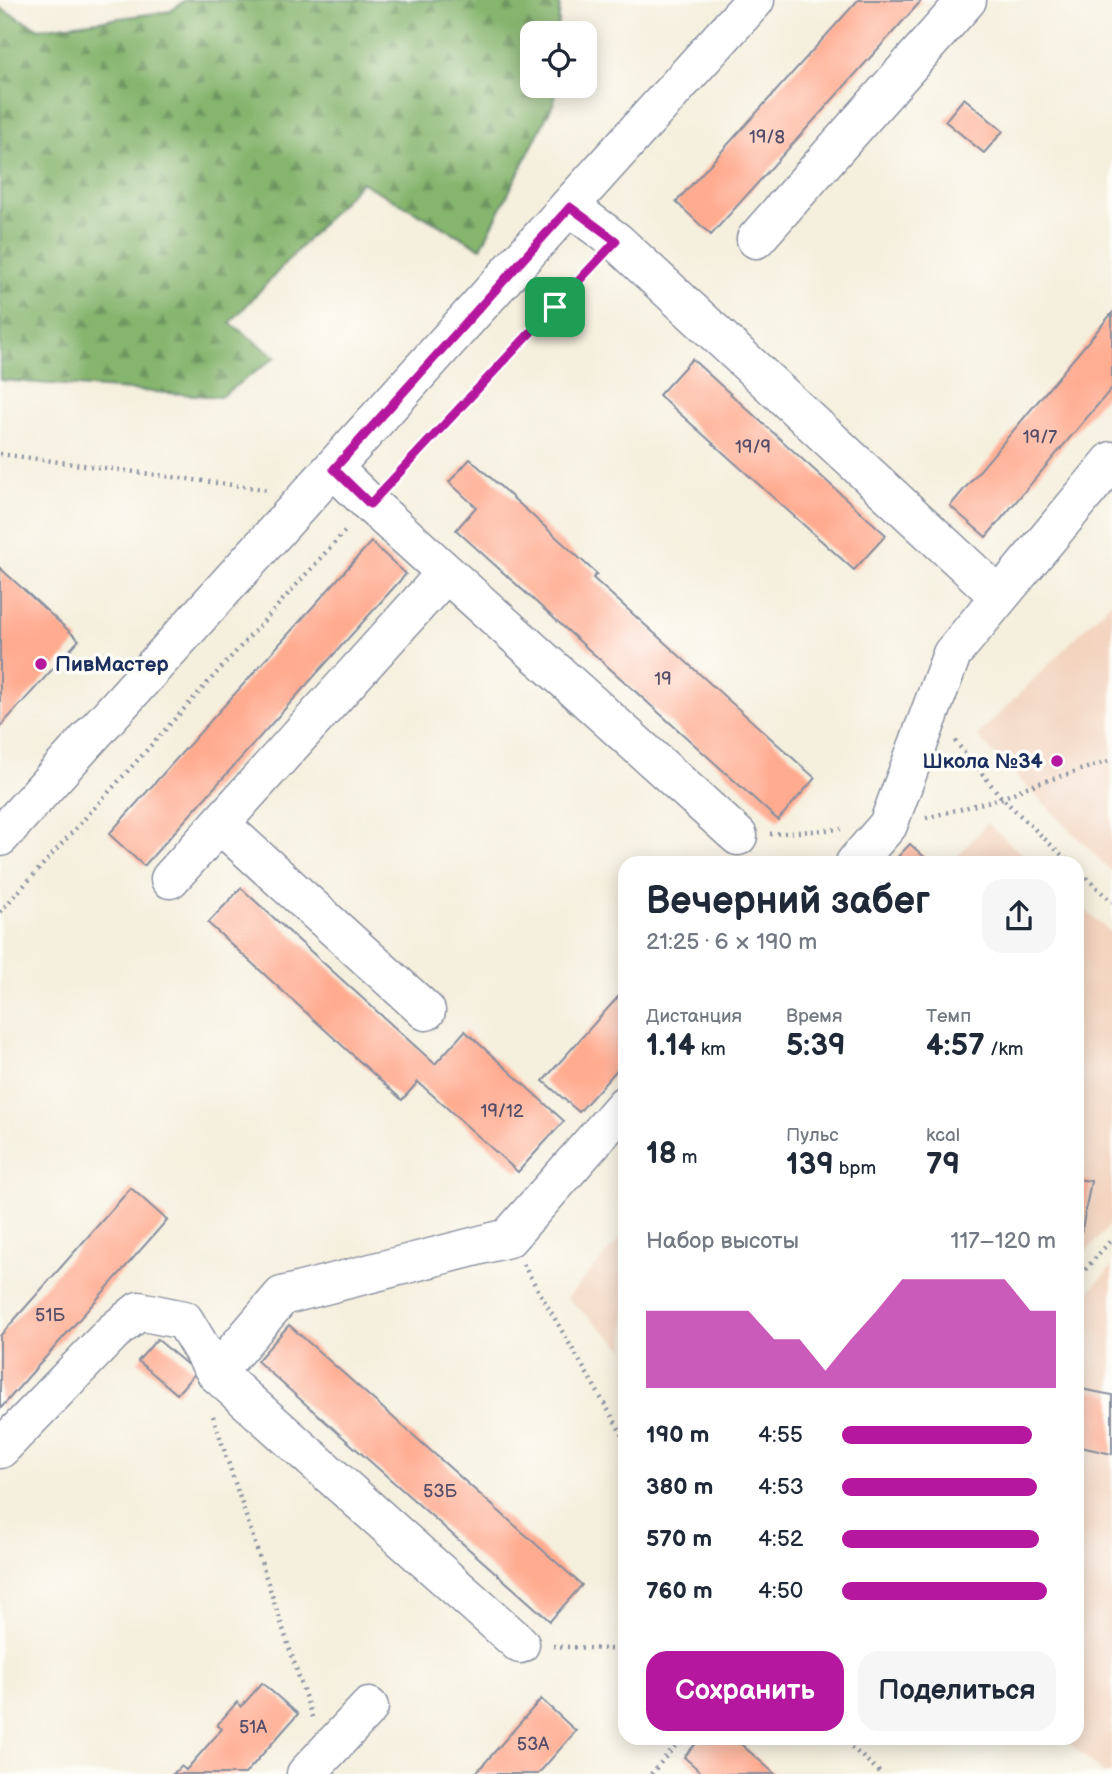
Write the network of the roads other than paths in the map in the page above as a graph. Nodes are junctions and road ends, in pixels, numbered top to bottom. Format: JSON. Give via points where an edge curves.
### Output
{"nodes":[{"id":1,"x":755,"y":0,"type":"edge"},
{"id":2,"x":967,"y":0,"type":"edge"},
{"id":3,"x":570,"y":207,"type":"junction"},
{"id":4,"x":756,"y":239,"type":"dead end"},
{"id":5,"x":1112,"y":461,"type":"edge"},
{"id":6,"x":322,"y":482,"type":"junction"},
{"id":7,"x":446,"y":573,"type":"junction"},
{"id":8,"x":999,"y":596,"type":"junction"},
{"id":9,"x":220,"y":824,"type":"junction"},
{"id":10,"x":738,"y":836,"type":"dead end"},
{"id":11,"x":0,"y":837,"type":"edge"},
{"id":12,"x":861,"y":856,"type":"edge"},
{"id":13,"x":170,"y":879,"type":"dead end"},
{"id":14,"x":426,"y":1011,"type":"dead end"},
{"id":15,"x":618,"y":1113,"type":"edge"},
{"id":16,"x":216,"y":1373,"type":"junction"},
{"id":17,"x":0,"y":1449,"type":"edge"},
{"id":18,"x":520,"y":1644,"type":"road end"},
{"id":19,"x":369,"y":1707,"type":"dead end"},
{"id":20,"x":315,"y":1764,"type":"edge"}],
"edges":[{"from":1,"to":3,"type":"street"},
{"from":2,"to":4,"type":"street"},
{"from":3,"to":6,"type":"street"},
{"from":3,"to":8,"type":"street","via":[[616,241]]},
{"from":5,"to":8,"type":"street"},
{"from":6,"to":7,"type":"street","via":[[370,504]]},
{"from":6,"to":11,"type":"street"},
{"from":7,"to":9,"type":"street"},
{"from":7,"to":10,"type":"street"},
{"from":8,"to":12,"type":"street","via":[[952,654],[888,825]]},
{"from":9,"to":13,"type":"street"},
{"from":9,"to":14,"type":"street"},
{"from":15,"to":16,"type":"street","via":[[508,1237],[282,1296]]},
{"from":16,"to":17,"type":"street","via":[[184,1320],[139,1311]]},
{"from":16,"to":18,"type":"street"},
{"from":19,"to":20,"type":"street"}]}
